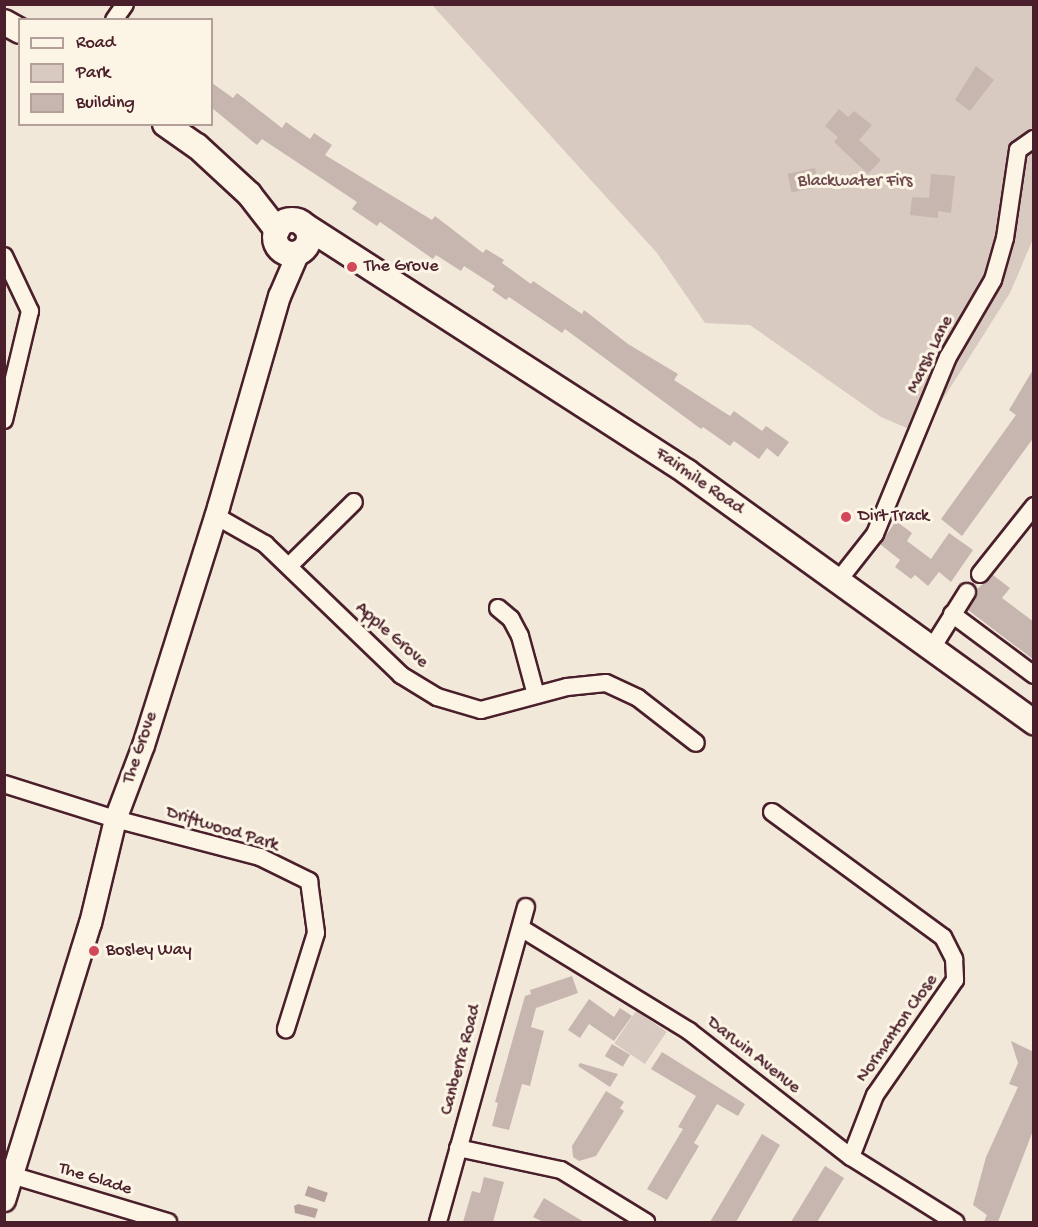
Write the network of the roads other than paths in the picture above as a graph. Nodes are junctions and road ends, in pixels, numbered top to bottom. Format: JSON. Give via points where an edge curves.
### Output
{"nodes":[{"id":1,"x":125,"y":4,"type":"edge"},
{"id":2,"x":115,"y":18,"type":"edge"},
{"id":3,"x":4,"y":22,"type":"edge"},
{"id":4,"x":18,"y":30,"type":"edge"},
{"id":5,"x":168,"y":126,"type":"edge"},
{"id":6,"x":1034,"y":139,"type":"edge"},
{"id":7,"x":293,"y":237,"type":"junction"},
{"id":8,"x":4,"y":256,"type":"edge"},
{"id":9,"x":4,"y":420,"type":"edge"},
{"id":10,"x":354,"y":502,"type":"dead end"},
{"id":11,"x":1034,"y":506,"type":"edge"},
{"id":12,"x":214,"y":515,"type":"junction"},
{"id":13,"x":289,"y":566,"type":"junction"},
{"id":14,"x":981,"y":574,"type":"dead end"},
{"id":15,"x":838,"y":581,"type":"junction"},
{"id":16,"x":967,"y":592,"type":"dead end"},
{"id":17,"x":498,"y":608,"type":"dead end"},
{"id":18,"x":952,"y":614,"type":"junction"},
{"id":19,"x":932,"y":648,"type":"junction"},
{"id":20,"x":1034,"y":675,"type":"edge"},
{"id":21,"x":536,"y":695,"type":"junction"},
{"id":22,"x":1034,"y":722,"type":"edge"},
{"id":23,"x":696,"y":743,"type":"dead end"},
{"id":24,"x":4,"y":784,"type":"edge"},
{"id":25,"x":772,"y":812,"type":"dead end"},
{"id":26,"x":115,"y":819,"type":"junction"},
{"id":27,"x":526,"y":907,"type":"dead end"},
{"id":28,"x":520,"y":928,"type":"junction"},
{"id":29,"x":286,"y":1029,"type":"dead end"},
{"id":30,"x":458,"y":1148,"type":"junction"},
{"id":31,"x":851,"y":1157,"type":"junction"},
{"id":32,"x":11,"y":1175,"type":"junction"},
{"id":33,"x":4,"y":1200,"type":"edge"},
{"id":34,"x":168,"y":1222,"type":"edge"},
{"id":35,"x":438,"y":1222,"type":"edge"},
{"id":36,"x":646,"y":1222,"type":"edge"},
{"id":37,"x":955,"y":1222,"type":"edge"}],
"edges":[{"from":1,"to":2,"type":"street"},
{"from":3,"to":4,"type":"main road"},
{"from":5,"to":7,"type":"main road","via":[[197,146]]},
{"from":6,"to":15,"type":"street","name":"Marsh Lane","via":[[1018,150],[1005,238],[993,280],[948,357],[875,534]]},
{"from":7,"to":12,"type":"street","name":"The Grove"},
{"from":7,"to":15,"type":"main road","name":"Fairmile Road","via":[[355,255],[687,472]]},
{"from":8,"to":9,"type":"street","via":[[30,310]]},
{"from":10,"to":13,"type":"street"},
{"from":11,"to":14,"type":"street"},
{"from":12,"to":13,"type":"street","name":"Apple Grove","via":[[265,544]]},
{"from":12,"to":26,"type":"street","name":"The Grove","via":[[143,745]]},
{"from":13,"to":21,"type":"street","name":"Apple Grove","via":[[401,675],[437,697],[481,710]]},
{"from":15,"to":19,"type":"main road","name":"Fairmile Road"},
{"from":16,"to":18,"type":"street"},
{"from":17,"to":21,"type":"street","via":[[511,619],[520,636]]},
{"from":18,"to":19,"type":"street"},
{"from":18,"to":20,"type":"street"},
{"from":19,"to":22,"type":"main road","name":"Fairmile Road"},
{"from":21,"to":23,"type":"street","name":"Apple Grove","via":[[590,684],[621,687]]},
{"from":24,"to":26,"type":"street"},
{"from":25,"to":31,"type":"street","name":"Normanton Close","via":[[781,827],[943,937],[954,959],[955,980],[875,1095]]},
{"from":26,"to":29,"type":"street","name":"Driftwood Park","via":[[260,857],[309,881],[316,933]]},
{"from":26,"to":32,"type":"street","name":"The Grove","via":[[90,923]]},
{"from":27,"to":28,"type":"street","name":"Canberra Road"},
{"from":28,"to":30,"type":"street","name":"Canberra Road"},
{"from":28,"to":31,"type":"street","name":"Darwin Avenue","via":[[689,1031]]},
{"from":30,"to":35,"type":"street","name":"Canberra Road"},
{"from":30,"to":36,"type":"street","via":[[561,1170]]},
{"from":31,"to":37,"type":"street","name":"Darwin Avenue"},
{"from":32,"to":33,"type":"street","name":"The Grove"},
{"from":32,"to":34,"type":"street","name":"The Glade"}]}
